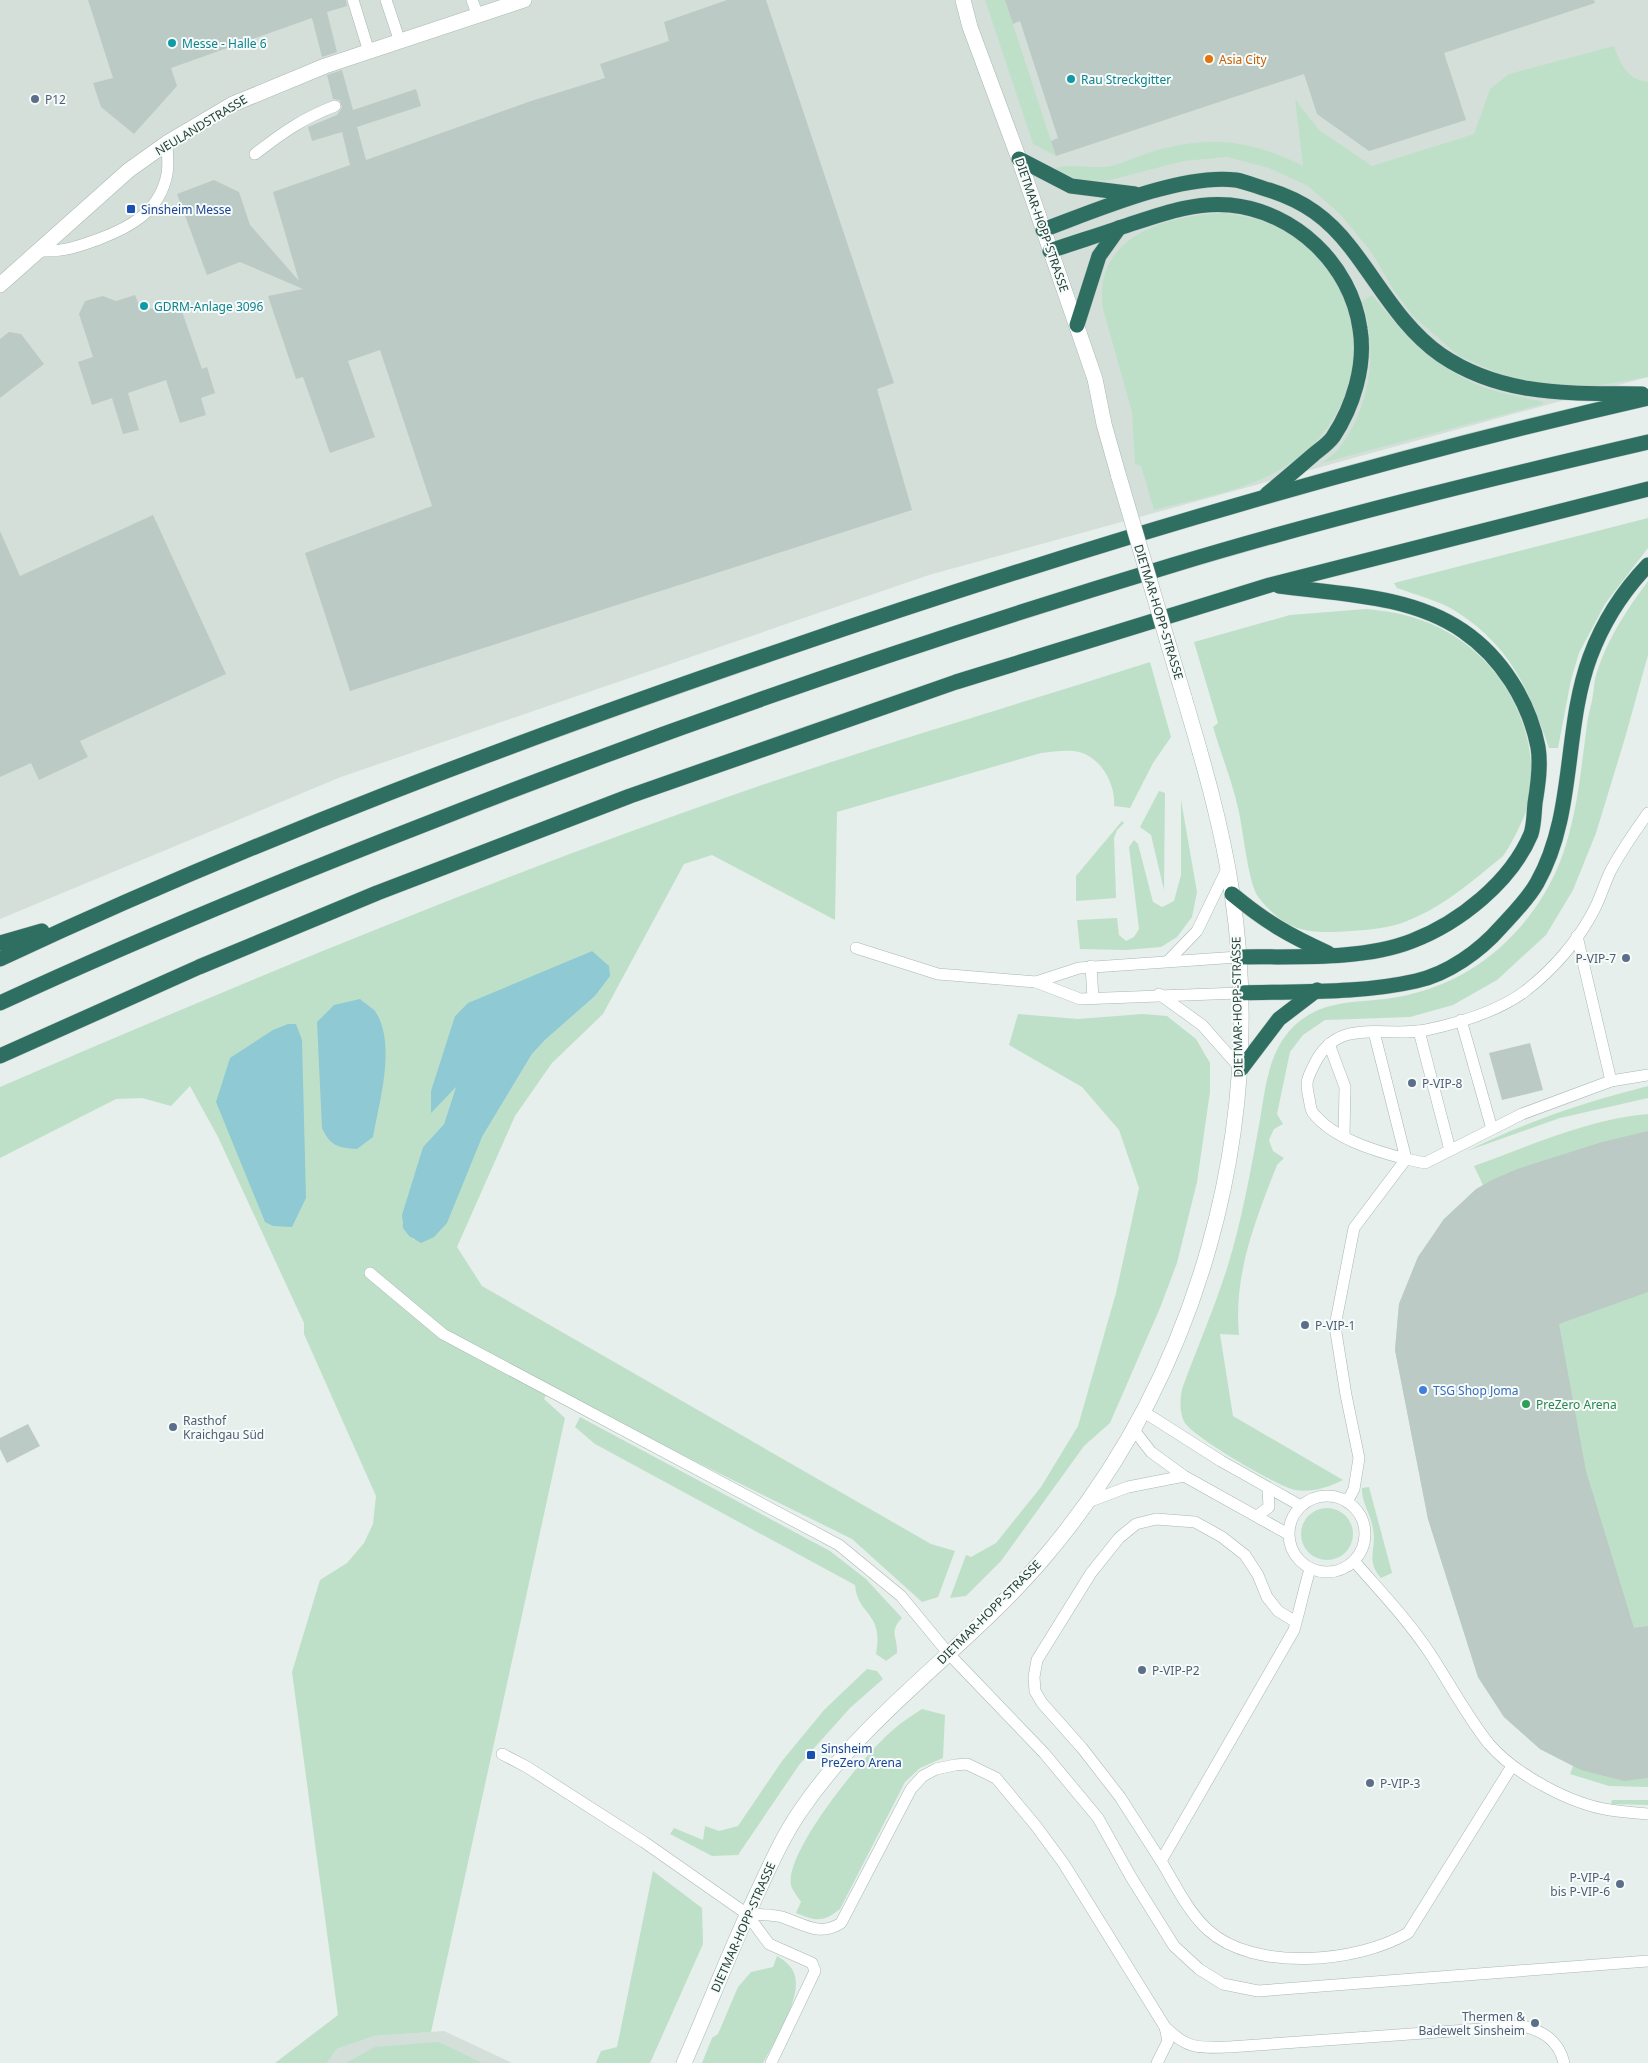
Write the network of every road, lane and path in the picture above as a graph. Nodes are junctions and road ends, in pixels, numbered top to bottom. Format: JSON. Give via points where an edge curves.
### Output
{"nodes":[{"id":1,"x":353,"y":0,"type":"edge"},
{"id":2,"x":386,"y":0,"type":"edge"},
{"id":3,"x":472,"y":0,"type":"edge"},
{"id":4,"x":524,"y":0,"type":"edge"},
{"id":5,"x":958,"y":0,"type":"edge"},
{"id":6,"x":963,"y":0,"type":"edge"},
{"id":7,"x":478,"y":16,"type":"junction"},
{"id":8,"x":970,"y":26,"type":"junction"},
{"id":9,"x":400,"y":42,"type":"junction"},
{"id":10,"x":369,"y":52,"type":"junction"},
{"id":11,"x":335,"y":106,"type":"dead end"},
{"id":12,"x":167,"y":143,"type":"junction"},
{"id":13,"x":255,"y":154,"type":"dead end"},
{"id":14,"x":1019,"y":159,"type":"junction"},
{"id":15,"x":1141,"y":195,"type":"junction"},
{"id":16,"x":1119,"y":228,"type":"junction"},
{"id":17,"x":1043,"y":230,"type":"junction"},
{"id":18,"x":40,"y":251,"type":"junction"},
{"id":19,"x":1050,"y":251,"type":"junction"},
{"id":20,"x":0,"y":285,"type":"edge"},
{"id":21,"x":1077,"y":325,"type":"junction"},
{"id":22,"x":1648,"y":394,"type":"edge"},
{"id":23,"x":1648,"y":398,"type":"edge"},
{"id":24,"x":1648,"y":442,"type":"edge"},
{"id":25,"x":1648,"y":489,"type":"edge"},
{"id":26,"x":1264,"y":497,"type":"junction"},
{"id":27,"x":1648,"y":565,"type":"edge"},
{"id":28,"x":1270,"y":585,"type":"junction"},
{"id":29,"x":1648,"y":813,"type":"edge"},
{"id":30,"x":1227,"y":869,"type":"junction"},
{"id":31,"x":1232,"y":894,"type":"junction"},
{"id":32,"x":96,"y":915,"type":"junction"},
{"id":33,"x":1577,"y":936,"type":"junction"},
{"id":34,"x":0,"y":943,"type":"edge"},
{"id":35,"x":856,"y":948,"type":"dead end"},
{"id":36,"x":1332,"y":954,"type":"junction"},
{"id":37,"x":1238,"y":957,"type":"junction"},
{"id":38,"x":0,"y":959,"type":"edge"},
{"id":39,"x":1168,"y":961,"type":"junction"},
{"id":40,"x":1091,"y":966,"type":"junction"},
{"id":41,"x":1036,"y":982,"type":"junction"},
{"id":42,"x":1316,"y":990,"type":"junction"},
{"id":43,"x":1239,"y":993,"type":"junction"},
{"id":44,"x":1159,"y":994,"type":"junction"},
{"id":45,"x":1093,"y":998,"type":"junction"},
{"id":46,"x":0,"y":1003,"type":"edge"},
{"id":47,"x":1461,"y":1020,"type":"junction"},
{"id":48,"x":1419,"y":1030,"type":"junction"},
{"id":49,"x":1374,"y":1032,"type":"junction"},
{"id":50,"x":1330,"y":1044,"type":"junction"},
{"id":51,"x":0,"y":1056,"type":"edge"},
{"id":52,"x":1241,"y":1069,"type":"junction"},
{"id":53,"x":1648,"y":1075,"type":"edge"},
{"id":54,"x":1611,"y":1080,"type":"junction"},
{"id":55,"x":1492,"y":1129,"type":"junction"},
{"id":56,"x":1344,"y":1136,"type":"junction"},
{"id":57,"x":1450,"y":1150,"type":"junction"},
{"id":58,"x":1406,"y":1159,"type":"junction"},
{"id":59,"x":370,"y":1273,"type":"dead end"},
{"id":60,"x":1144,"y":1412,"type":"junction"},
{"id":61,"x":1134,"y":1430,"type":"junction"},
{"id":62,"x":1184,"y":1476,"type":"junction"},
{"id":63,"x":1268,"y":1489,"type":"junction"},
{"id":64,"x":1088,"y":1502,"type":"junction"},
{"id":65,"x":1347,"y":1502,"type":"junction"},
{"id":66,"x":1301,"y":1506,"type":"junction"},
{"id":67,"x":1257,"y":1516,"type":"junction"},
{"id":68,"x":1288,"y":1534,"type":"junction"},
{"id":69,"x":1354,"y":1561,"type":"junction"},
{"id":70,"x":1310,"y":1569,"type":"junction"},
{"id":71,"x":1296,"y":1622,"type":"junction"},
{"id":72,"x":948,"y":1654,"type":"junction"},
{"id":73,"x":502,"y":1754,"type":"dead end"},
{"id":74,"x":1512,"y":1766,"type":"junction"},
{"id":75,"x":1648,"y":1814,"type":"edge"},
{"id":76,"x":1161,"y":1860,"type":"junction"},
{"id":77,"x":747,"y":1914,"type":"junction"},
{"id":78,"x":1648,"y":1961,"type":"edge"},
{"id":79,"x":1165,"y":2027,"type":"junction"},
{"id":80,"x":684,"y":2063,"type":"edge"},
{"id":81,"x":771,"y":2063,"type":"edge"},
{"id":82,"x":1157,"y":2063,"type":"edge"},
{"id":83,"x":1564,"y":2063,"type":"edge"}],
"edges":[{"from":1,"to":10,"type":"lane"},
{"from":2,"to":9,"type":"lane"},
{"from":3,"to":7,"type":"lane"},
{"from":4,"to":7,"type":"street","name":"NEULANDSTRASSE"},
{"from":5,"to":8,"type":"street"},
{"from":6,"to":8,"type":"street","name":"DIETMAR-HOPP-STRASSE"},
{"from":7,"to":9,"type":"street","name":"NEULANDSTRASSE"},
{"from":8,"to":14,"type":"street","name":"DIETMAR-HOPP-STRASSE"},
{"from":9,"to":10,"type":"street","name":"NEULANDSTRASSE"},
{"from":10,"to":12,"type":"street","name":"NEULANDSTRASSE","via":[[279,83],[233,104]]},
{"from":11,"to":13,"type":"lane","via":[[307,117]]},
{"from":12,"to":18,"type":"street","name":"NEULANDSTRASSE","via":[[102,192]]},
{"from":12,"to":18,"type":"lane","via":[[167,174],[148,212],[126,229],[60,252]]},
{"from":14,"to":15,"type":"highway","via":[[1071,186]]},
{"from":14,"to":17,"type":"street","name":"DIETMAR-HOPP-STRASSE"},
{"from":15,"to":17,"type":"highway"},
{"from":15,"to":22,"type":"highway","via":[[1204,180],[1236,180],[1294,198],[1321,217],[1350,246],[1413,331],[1440,354],[1464,368],[1534,391]]},
{"from":16,"to":19,"type":"highway"},
{"from":16,"to":21,"type":"highway","via":[[1099,256]]},
{"from":16,"to":26,"type":"highway","via":[[1196,206],[1228,204],[1248,208],[1273,216],[1313,242],[1330,258],[1350,292],[1361,329],[1354,397],[1332,438]]},
{"from":17,"to":19,"type":"street","name":"DIETMAR-HOPP-STRASSE"},
{"from":18,"to":20,"type":"street","name":"NEULANDSTRASSE"},
{"from":19,"to":21,"type":"street","name":"DIETMAR-HOPP-STRASSE"},
{"from":21,"to":30,"type":"street","name":"DIETMAR-HOPP-STRASSE","bridge":true,"via":[[1095,378],[1104,424],[1207,777]]},
{"from":23,"to":26,"type":"highway","via":[[1497,434]]},
{"from":24,"to":46,"type":"highway","via":[[1493,479],[1177,564],[821,678],[618,749],[266,886]]},
{"from":25,"to":28,"type":"highway"},
{"from":26,"to":32,"type":"highway","via":[[990,579],[661,692],[291,830]]},
{"from":27,"to":42,"type":"highway","via":[[1611,611],[1590,657],[1575,718],[1564,800],[1554,842],[1536,884],[1513,914],[1488,942],[1454,965],[1417,981],[1363,989]]},
{"from":28,"to":36,"type":"highway","via":[[1400,604],[1462,630],[1489,653],[1507,675],[1524,704],[1538,748],[1539,780],[1531,833],[1508,872],[1479,902],[1445,925],[1411,942],[1376,951]]},
{"from":28,"to":51,"type":"highway","via":[[956,682],[630,796],[377,893],[199,967]]},
{"from":29,"to":33,"type":"lane","via":[[1610,871],[1595,908]]},
{"from":30,"to":31,"type":"street","name":"DIETMAR-HOPP-STRASSE"},
{"from":30,"to":39,"type":"lane","via":[[1197,932]]},
{"from":31,"to":36,"type":"highway","via":[[1264,920]]},
{"from":31,"to":37,"type":"street","name":"DIETMAR-HOPP-STRASSE"},
{"from":32,"to":34,"type":"highway"},
{"from":32,"to":38,"type":"highway"},
{"from":33,"to":47,"type":"lane","via":[[1547,972],[1524,992],[1490,1010]]},
{"from":33,"to":54,"type":"lane"},
{"from":35,"to":41,"type":"lane","via":[[938,974]]},
{"from":36,"to":37,"type":"highway"},
{"from":37,"to":39,"type":"lane"},
{"from":37,"to":43,"type":"street","name":"DIETMAR-HOPP-STRASSE"},
{"from":39,"to":40,"type":"lane"},
{"from":40,"to":41,"type":"lane"},
{"from":40,"to":45,"type":"lane"},
{"from":41,"to":45,"type":"lane","via":[[1080,998]]},
{"from":42,"to":43,"type":"highway"},
{"from":42,"to":52,"type":"highway","via":[[1279,1019]]},
{"from":43,"to":44,"type":"lane"},
{"from":43,"to":52,"type":"street","name":"DIETMAR-HOPP-STRASSE"},
{"from":44,"to":45,"type":"lane"},
{"from":44,"to":52,"type":"lane","via":[[1202,1025]]},
{"from":47,"to":48,"type":"lane"},
{"from":47,"to":55,"type":"lane"},
{"from":48,"to":49,"type":"lane"},
{"from":48,"to":57,"type":"lane"},
{"from":49,"to":50,"type":"lane","via":[[1354,1032],[1334,1038]]},
{"from":49,"to":58,"type":"lane"},
{"from":50,"to":56,"type":"lane","via":[[1345,1087]]},
{"from":50,"to":56,"type":"lane","via":[[1318,1057],[1305,1081],[1312,1112]]},
{"from":52,"to":60,"type":"street","name":"DIETMAR-HOPP-STRASSE","via":[[1229,1167],[1206,1258],[1178,1340]]},
{"from":53,"to":54,"type":"lane"},
{"from":54,"to":55,"type":"lane"},
{"from":55,"to":57,"type":"lane"},
{"from":56,"to":58,"type":"lane"},
{"from":57,"to":58,"type":"lane","via":[[1425,1163]]},
{"from":58,"to":65,"type":"lane","via":[[1354,1228],[1335,1326],[1360,1458],[1354,1489]]},
{"from":59,"to":72,"type":"lane","via":[[443,1334],[840,1545],[901,1596]]},
{"from":60,"to":61,"type":"street","name":"DIETMAR-HOPP-STRASSE"},
{"from":60,"to":63,"type":"lane"},
{"from":61,"to":62,"type":"lane","via":[[1151,1452]]},
{"from":61,"to":64,"type":"street","name":"DIETMAR-HOPP-STRASSE"},
{"from":62,"to":64,"type":"lane","via":[[1128,1487]]},
{"from":62,"to":67,"type":"lane"},
{"from":63,"to":66,"type":"lane"},
{"from":63,"to":67,"type":"lane","via":[[1269,1507]]},
{"from":64,"to":72,"type":"street","name":"DIETMAR-HOPP-STRASSE","via":[[1043,1560]]},
{"from":65,"to":66,"type":"lane","via":[[1324,1496]]},
{"from":65,"to":69,"type":"lane","via":[[1362,1520],[1365,1535],[1363,1547]]},
{"from":66,"to":68,"type":"lane","via":[[1292,1519]]},
{"from":67,"to":68,"type":"lane"},
{"from":68,"to":70,"type":"lane","via":[[1296,1557]]},
{"from":69,"to":70,"type":"lane","via":[[1342,1570],[1330,1573]]},
{"from":69,"to":74,"type":"lane","via":[[1428,1650],[1469,1716]]},
{"from":70,"to":71,"type":"lane"},
{"from":71,"to":76,"type":"lane","via":[[1254,1702]]},
{"from":71,"to":76,"type":"lane","via":[[1278,1611],[1245,1555],[1222,1537],[1195,1522],[1156,1520],[1136,1524],[1119,1538],[1091,1573],[1037,1660],[1035,1691],[1042,1703],[1120,1797]]},
{"from":72,"to":77,"type":"street","name":"DIETMAR-HOPP-STRASSE","via":[[873,1722],[821,1782],[785,1836]]},
{"from":72,"to":78,"type":"lane","via":[[1044,1752],[1098,1818],[1174,1946],[1199,1969],[1223,1984],[1258,1991]]},
{"from":73,"to":77,"type":"lane","via":[[644,1842]]},
{"from":74,"to":75,"type":"lane","via":[[1526,1777],[1577,1800],[1608,1810]]},
{"from":74,"to":76,"type":"lane","via":[[1408,1933],[1391,1943],[1363,1951],[1325,1957],[1279,1957],[1229,1945],[1207,1929]]},
{"from":77,"to":79,"type":"lane","via":[[781,1917],[816,1929],[827,1930],[841,1923],[911,1789],[923,1776],[936,1769],[967,1764],[996,1778],[1036,1826],[1064,1864]]},
{"from":77,"to":80,"type":"street","name":"DIETMAR-HOPP-STRASSE"},
{"from":77,"to":81,"type":"lane","via":[[769,1944],[807,1960],[816,1970]]},
{"from":79,"to":82,"type":"lane","via":[[1168,2041]]},
{"from":79,"to":83,"type":"lane","via":[[1187,2045],[1205,2048],[1524,2026],[1548,2035],[1559,2048]]}]}
